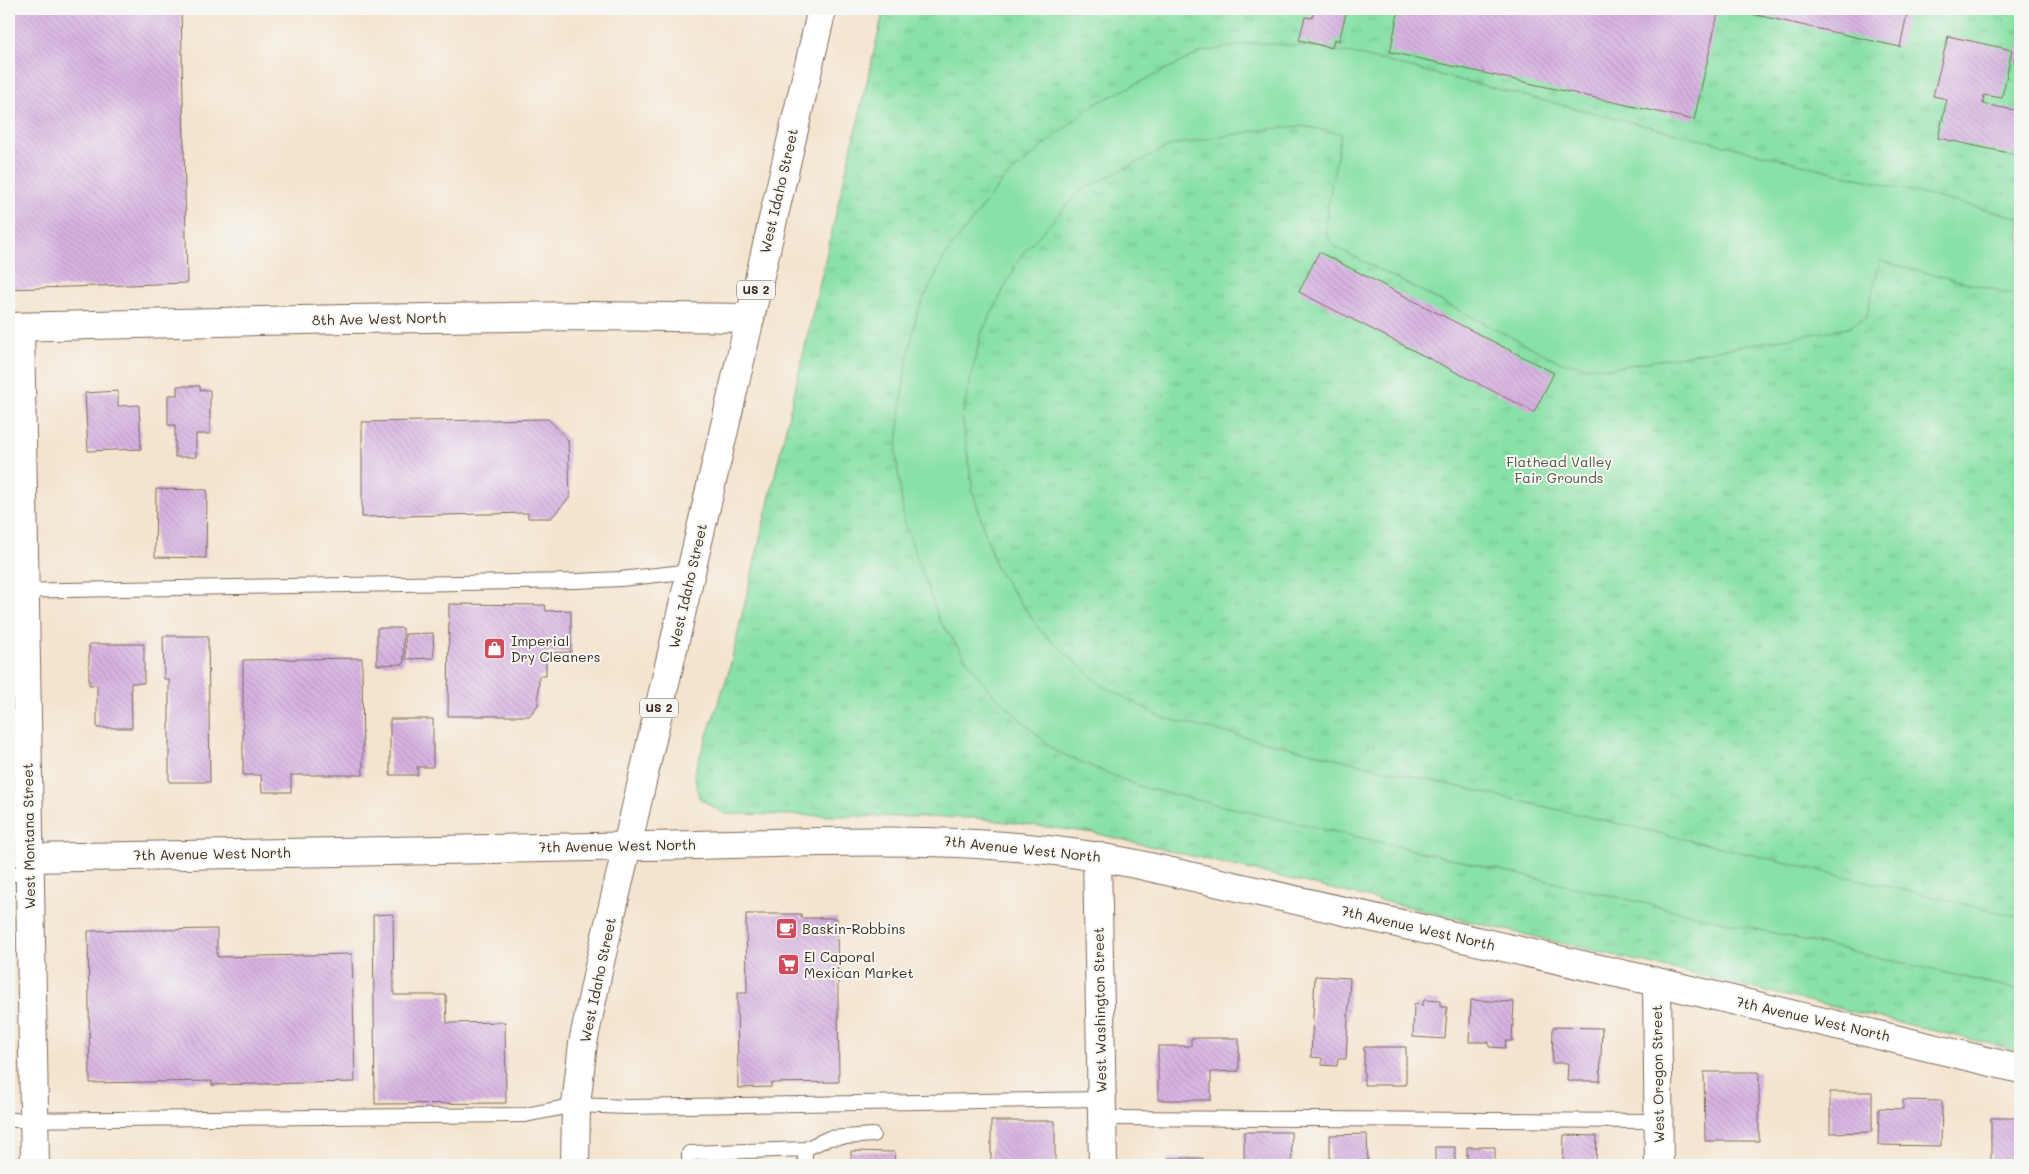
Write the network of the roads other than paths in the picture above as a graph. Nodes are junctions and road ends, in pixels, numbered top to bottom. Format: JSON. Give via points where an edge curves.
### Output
{"nodes":[{"id":1,"x":822,"y":9,"type":"edge"},
{"id":2,"x":750,"y":318,"type":"junction"},
{"id":3,"x":15,"y":327,"type":"edge"},
{"id":4,"x":692,"y":571,"type":"junction"},
{"id":5,"x":17,"y":591,"type":"edge"},
{"id":6,"x":628,"y":845,"type":"junction"},
{"id":7,"x":1097,"y":856,"type":"junction"},
{"id":8,"x":23,"y":869,"type":"edge"},
{"id":9,"x":1656,"y":982,"type":"junction"},
{"id":10,"x":2020,"y":1069,"type":"edge"},
{"id":11,"x":576,"y":1105,"type":"junction"},
{"id":12,"x":1102,"y":1109,"type":"junction"},
{"id":13,"x":21,"y":1120,"type":"edge"},
{"id":14,"x":1658,"y":1121,"type":"junction"},
{"id":15,"x":873,"y":1135,"type":"dead end"},
{"id":16,"x":805,"y":1149,"type":"junction"},
{"id":17,"x":35,"y":1165,"type":"edge"},
{"id":18,"x":575,"y":1165,"type":"edge"},
{"id":19,"x":689,"y":1165,"type":"edge"},
{"id":20,"x":805,"y":1165,"type":"edge"},
{"id":21,"x":1103,"y":1165,"type":"edge"},
{"id":22,"x":1659,"y":1165,"type":"edge"}],
"edges":[{"from":1,"to":2,"type":"main road","name":"West Idaho Street","number":"US 2"},
{"from":2,"to":3,"type":"main road","name":"8th Ave West North","via":[[346,319]]},
{"from":2,"to":4,"type":"main road","name":"West Idaho Street","number":"US 2"},
{"from":3,"to":5,"type":"main road","name":"West Montana Street"},
{"from":4,"to":5,"type":"lane","via":[[576,581]]},
{"from":4,"to":6,"type":"main road","name":"West Idaho Street","number":"US 2"},
{"from":5,"to":8,"type":"main road","name":"West Montana Street"},
{"from":6,"to":7,"type":"main road","name":"7th Avenue West North","via":[[940,841]]},
{"from":6,"to":8,"type":"main road","name":"7th Avenue West North"},
{"from":6,"to":11,"type":"main road","name":"West Idaho Street","number":"US 2","via":[[583,1043]]},
{"from":7,"to":9,"type":"main road","name":"7th Avenue West North"},
{"from":7,"to":12,"type":"main road","name":"West Washington Street"},
{"from":8,"to":13,"type":"main road","name":"West Montana Street"},
{"from":9,"to":10,"type":"main road","name":"7th Avenue West North"},
{"from":9,"to":14,"type":"main road","name":"West Oregon Street"},
{"from":11,"to":12,"type":"lane"},
{"from":11,"to":13,"type":"lane","via":[[525,1115]]},
{"from":11,"to":18,"type":"main road","name":"West Idaho Street","number":"US 2"},
{"from":12,"to":14,"type":"lane"},
{"from":12,"to":21,"type":"main road","name":"West Washington Street"},
{"from":13,"to":17,"type":"main road","name":"West Montana Street"},
{"from":14,"to":22,"type":"main road","name":"West Oregon Street"},
{"from":15,"to":16,"type":"lane","via":[[829,1138]]},
{"from":16,"to":19,"type":"lane","via":[[689,1153]]},
{"from":16,"to":20,"type":"lane"}]}
